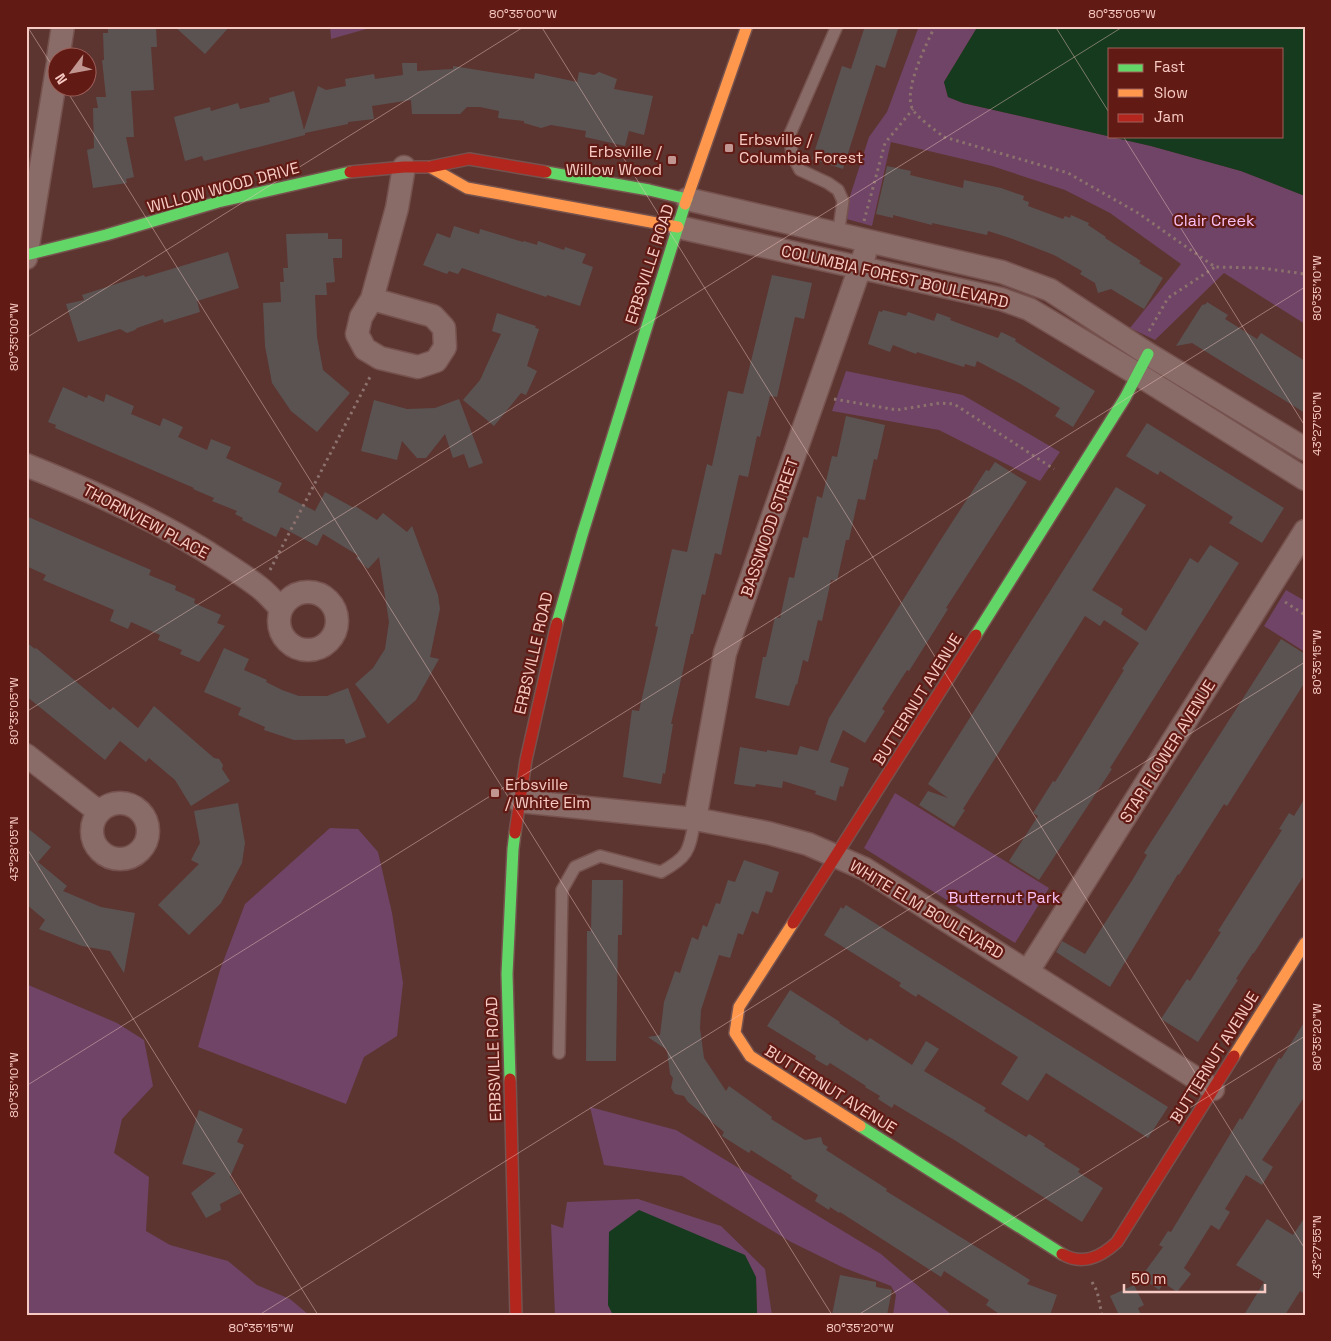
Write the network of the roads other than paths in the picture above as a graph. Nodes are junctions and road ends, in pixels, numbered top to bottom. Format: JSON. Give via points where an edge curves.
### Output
{"nodes":[{"id":1,"x":63,"y":26,"type":"edge"},
{"id":2,"x":747,"y":26,"type":"edge"},
{"id":3,"x":838,"y":26,"type":"edge"},
{"id":4,"x":60,"y":48,"type":"edge"},
{"id":5,"x":52,"y":98,"type":"edge"},
{"id":6,"x":430,"y":167,"type":"junction"},
{"id":7,"x":404,"y":168,"type":"junction"},
{"id":8,"x":687,"y":199,"type":"junction"},
{"id":9,"x":678,"y":227,"type":"junction"},
{"id":10,"x":856,"y":239,"type":"junction"},
{"id":11,"x":26,"y":256,"type":"edge"},
{"id":12,"x":860,"y":268,"type":"junction"},
{"id":13,"x":372,"y":299,"type":"junction"},
{"id":14,"x":1148,"y":354,"type":"junction"},
{"id":15,"x":1139,"y":375,"type":"junction"},
{"id":16,"x":1305,"y":449,"type":"edge"},
{"id":17,"x":26,"y":466,"type":"edge"},
{"id":18,"x":1305,"y":479,"type":"edge"},
{"id":19,"x":1305,"y":531,"type":"edge"},
{"id":20,"x":281,"y":608,"type":"dead end"},
{"id":21,"x":26,"y":755,"type":"edge"},
{"id":22,"x":519,"y":801,"type":"junction"},
{"id":23,"x":99,"y":812,"type":"dead end"},
{"id":24,"x":695,"y":819,"type":"junction"},
{"id":25,"x":837,"y":855,"type":"junction"},
{"id":26,"x":1305,"y":943,"type":"edge"},
{"id":27,"x":1028,"y":971,"type":"junction"},
{"id":28,"x":559,"y":1054,"type":"dead end"},
{"id":29,"x":1213,"y":1089,"type":"junction"},
{"id":30,"x":516,"y":1315,"type":"edge"}],
"edges":[{"from":1,"to":4,"type":"street"},
{"from":2,"to":8,"type":"street","name":"ERBSVILLE ROAD"},
{"from":3,"to":10,"type":"lane","via":[[790,134],[792,155],[800,170],[838,190]]},
{"from":5,"to":11,"type":"street"},
{"from":6,"to":7,"type":"street","name":"WILLOW WOOD DRIVE"},
{"from":6,"to":8,"type":"street","name":"WILLOW WOOD DRIVE","via":[[469,159]]},
{"from":6,"to":9,"type":"street","via":[[468,188]]},
{"from":7,"to":11,"type":"street","name":"WILLOW WOOD DRIVE","via":[[347,172],[276,188]]},
{"from":7,"to":13,"type":"street","via":[[397,208]]},
{"from":8,"to":9,"type":"street","name":"ERBSVILLE ROAD"},
{"from":8,"to":10,"type":"street","name":"COLUMBIA FOREST BOULEVARD"},
{"from":9,"to":12,"type":"street","name":"COLUMBIA FOREST BOULEVARD"},
{"from":9,"to":22,"type":"street","name":"ERBSVILLE ROAD","via":[[561,605],[533,723]]},
{"from":10,"to":12,"type":"street","name":"BASSWOOD STREET"},
{"from":10,"to":14,"type":"street","name":"COLUMBIA FOREST BOULEVARD","via":[[1002,272],[1050,290]]},
{"from":12,"to":15,"type":"street","name":"COLUMBIA FOREST BOULEVARD","via":[[1002,299],[1029,309]]},
{"from":12,"to":24,"type":"street","name":"BASSWOOD STREET","via":[[725,653]]},
{"from":13,"to":13,"type":"street","via":[[361,317],[357,334],[365,349],[380,358],[418,367],[436,361],[446,347],[444,328],[433,316]]},
{"from":14,"to":15,"type":"street","name":"BUTTERNUT AVENUE"},
{"from":14,"to":16,"type":"street","name":"COLUMBIA FOREST BOULEVARD"},
{"from":15,"to":18,"type":"street","name":"COLUMBIA FOREST BOULEVARD"},
{"from":15,"to":25,"type":"street","name":"BUTTERNUT AVENUE"},
{"from":17,"to":20,"type":"street","name":"THORNVIEW PLACE","via":[[95,493],[173,531],[261,588]]},
{"from":19,"to":27,"type":"street","name":"STAR FLOWER AVENUE"},
{"from":21,"to":23,"type":"street"},
{"from":22,"to":24,"type":"street","name":"WHITE ELM BOULEVARD"},
{"from":22,"to":30,"type":"street","name":"ERBSVILLE ROAD","via":[[513,850],[507,974]]},
{"from":24,"to":25,"type":"street","name":"WHITE ELM BOULEVARD","via":[[768,833]]},
{"from":24,"to":28,"type":"lane","via":[[689,849],[678,863],[660,872],[600,856],[575,867],[562,890]]},
{"from":25,"to":27,"type":"street","name":"WHITE ELM BOULEVARD","via":[[865,869]]},
{"from":25,"to":29,"type":"street","name":"BUTTERNUT AVENUE","via":[[740,1007],[735,1033],[750,1056],[1064,1256],[1075,1260],[1096,1259],[1117,1242]]},
{"from":26,"to":29,"type":"street","name":"BUTTERNUT AVENUE"},
{"from":27,"to":29,"type":"street","name":"WHITE ELM BOULEVARD"}]}
